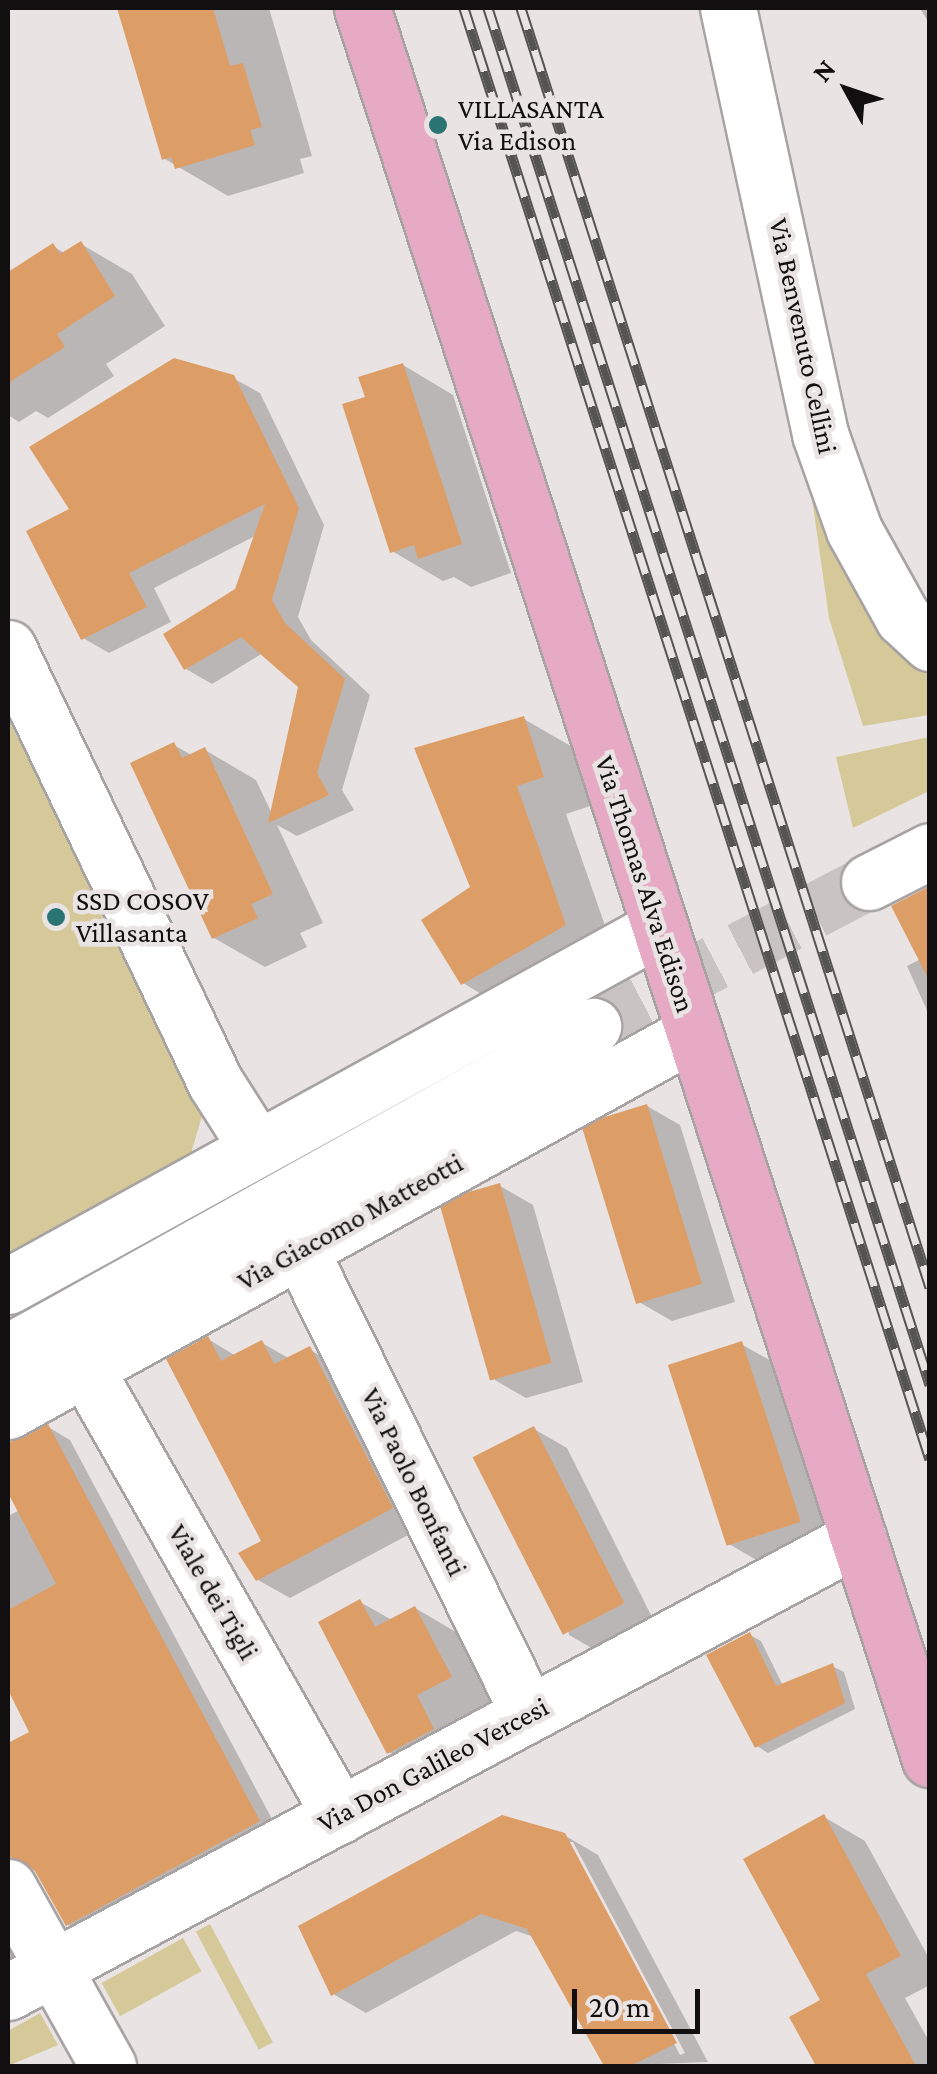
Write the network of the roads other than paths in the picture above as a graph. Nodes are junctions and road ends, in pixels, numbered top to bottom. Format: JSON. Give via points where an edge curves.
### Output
{"nodes":[{"id":1,"x":362,"y":8,"type":"edge"},
{"id":2,"x":728,"y":8,"type":"edge"},
{"id":3,"x":930,"y":643,"type":"edge"},
{"id":4,"x":8,"y":648,"type":"edge"},
{"id":5,"x":930,"y":850,"type":"edge"},
{"id":6,"x":869,"y":882,"type":"tunnel mouth"},
{"id":7,"x":659,"y":928,"type":"junction"},
{"id":8,"x":593,"y":1026,"type":"tunnel mouth"},
{"id":9,"x":693,"y":1033,"type":"junction"},
{"id":10,"x":267,"y":1143,"type":"junction"},
{"id":11,"x":300,"y":1250,"type":"junction"},
{"id":12,"x":8,"y":1286,"type":"edge"},
{"id":13,"x":8,"y":1352,"type":"edge"},
{"id":14,"x":85,"y":1368,"type":"junction"},
{"id":15,"x":8,"y":1412,"type":"edge"},
{"id":16,"x":858,"y":1538,"type":"junction"},
{"id":17,"x":529,"y":1714,"type":"junction"},
{"id":18,"x":930,"y":1759,"type":"edge"},
{"id":19,"x":340,"y":1815,"type":"junction"},
{"id":20,"x":8,"y":1887,"type":"edge"},
{"id":21,"x":30,"y":1980,"type":"edge"},
{"id":22,"x":108,"y":2066,"type":"edge"}],
"edges":[{"from":1,"to":7,"type":"main road","name":"Via Thomas Alva Edison"},
{"from":2,"to":3,"type":"street","name":"Via Benvenuto Cellini","via":[[820,434],[854,530],[903,618]]},
{"from":4,"to":10,"type":"street","via":[[215,1082],[248,1134]]},
{"from":5,"to":6,"type":"street"},
{"from":7,"to":9,"type":"main road","name":"Via Thomas Alva Edison"},
{"from":7,"to":10,"type":"street"},
{"from":8,"to":13,"type":"street","name":"Via Giacomo Matteotti"},
{"from":9,"to":11,"type":"street","name":"Via Giacomo Matteotti"},
{"from":9,"to":16,"type":"main road","name":"Via Thomas Alva Edison"},
{"from":10,"to":12,"type":"street"},
{"from":11,"to":14,"type":"street","name":"Via Giacomo Matteotti"},
{"from":11,"to":17,"type":"street","name":"Via Paolo Bonfanti"},
{"from":14,"to":15,"type":"street","name":"Via Giacomo Matteotti"},
{"from":14,"to":19,"type":"street","name":"Viale dei Tigli"},
{"from":16,"to":17,"type":"street","name":"Via Don Galileo Vercesi"},
{"from":16,"to":18,"type":"main road","name":"Via Thomas Alva Edison"},
{"from":17,"to":19,"type":"street","name":"Via Don Galileo Vercesi"},
{"from":19,"to":21,"type":"street","name":"Via Don Galileo Vercesi"},
{"from":20,"to":21,"type":"street"},
{"from":21,"to":22,"type":"street"}]}
